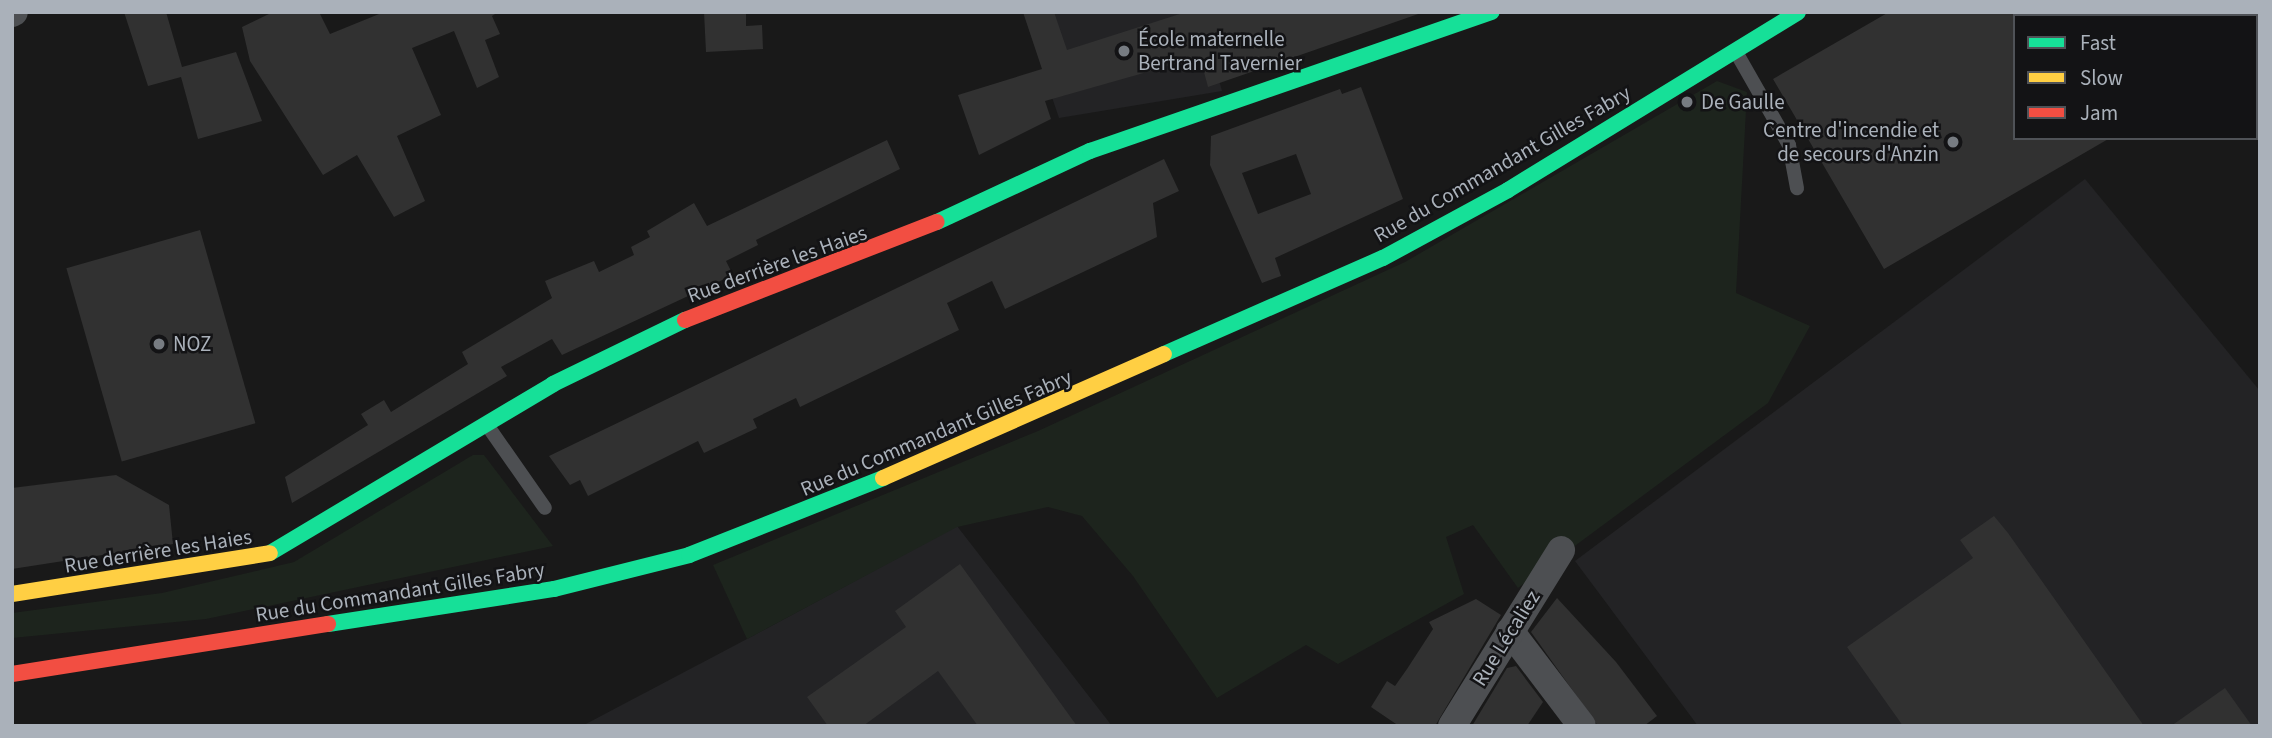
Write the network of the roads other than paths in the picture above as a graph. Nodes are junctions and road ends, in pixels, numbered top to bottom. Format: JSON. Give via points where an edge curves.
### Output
{"nodes":[{"id":1,"x":1492,"y":12,"type":"edge"},
{"id":2,"x":1798,"y":12,"type":"edge"},
{"id":3,"x":1735,"y":50,"type":"junction"},
{"id":4,"x":1797,"y":188,"type":"dead end"},
{"id":5,"x":486,"y":424,"type":"junction"},
{"id":6,"x":545,"y":508,"type":"dead end"},
{"id":7,"x":1561,"y":550,"type":"dead end"},
{"id":8,"x":12,"y":594,"type":"edge"},
{"id":9,"x":1510,"y":631,"type":"junction"},
{"id":10,"x":12,"y":674,"type":"edge"},
{"id":11,"x":1452,"y":726,"type":"edge"},
{"id":12,"x":1582,"y":726,"type":"edge"}],
"edges":[{"from":1,"to":5,"type":"street","name":"Rue derrière les Haies","via":[[1090,151],[872,252],[724,301]]},
{"from":2,"to":3,"type":"street","name":"Rue du Commandant Gilles Fabry"},
{"from":3,"to":4,"type":"lane","via":[[1789,145]]},
{"from":3,"to":10,"type":"street","name":"Rue du Commandant Gilles Fabry","via":[[1383,258],[900,473],[718,545],[503,598]]},
{"from":5,"to":6,"type":"lane"},
{"from":5,"to":8,"type":"street","name":"Rue derrière les Haies","via":[[275,552]]},
{"from":7,"to":9,"type":"street","name":"Rue Lécaliez"},
{"from":9,"to":11,"type":"street","name":"Rue Lécaliez"},
{"from":9,"to":12,"type":"street"}]}
